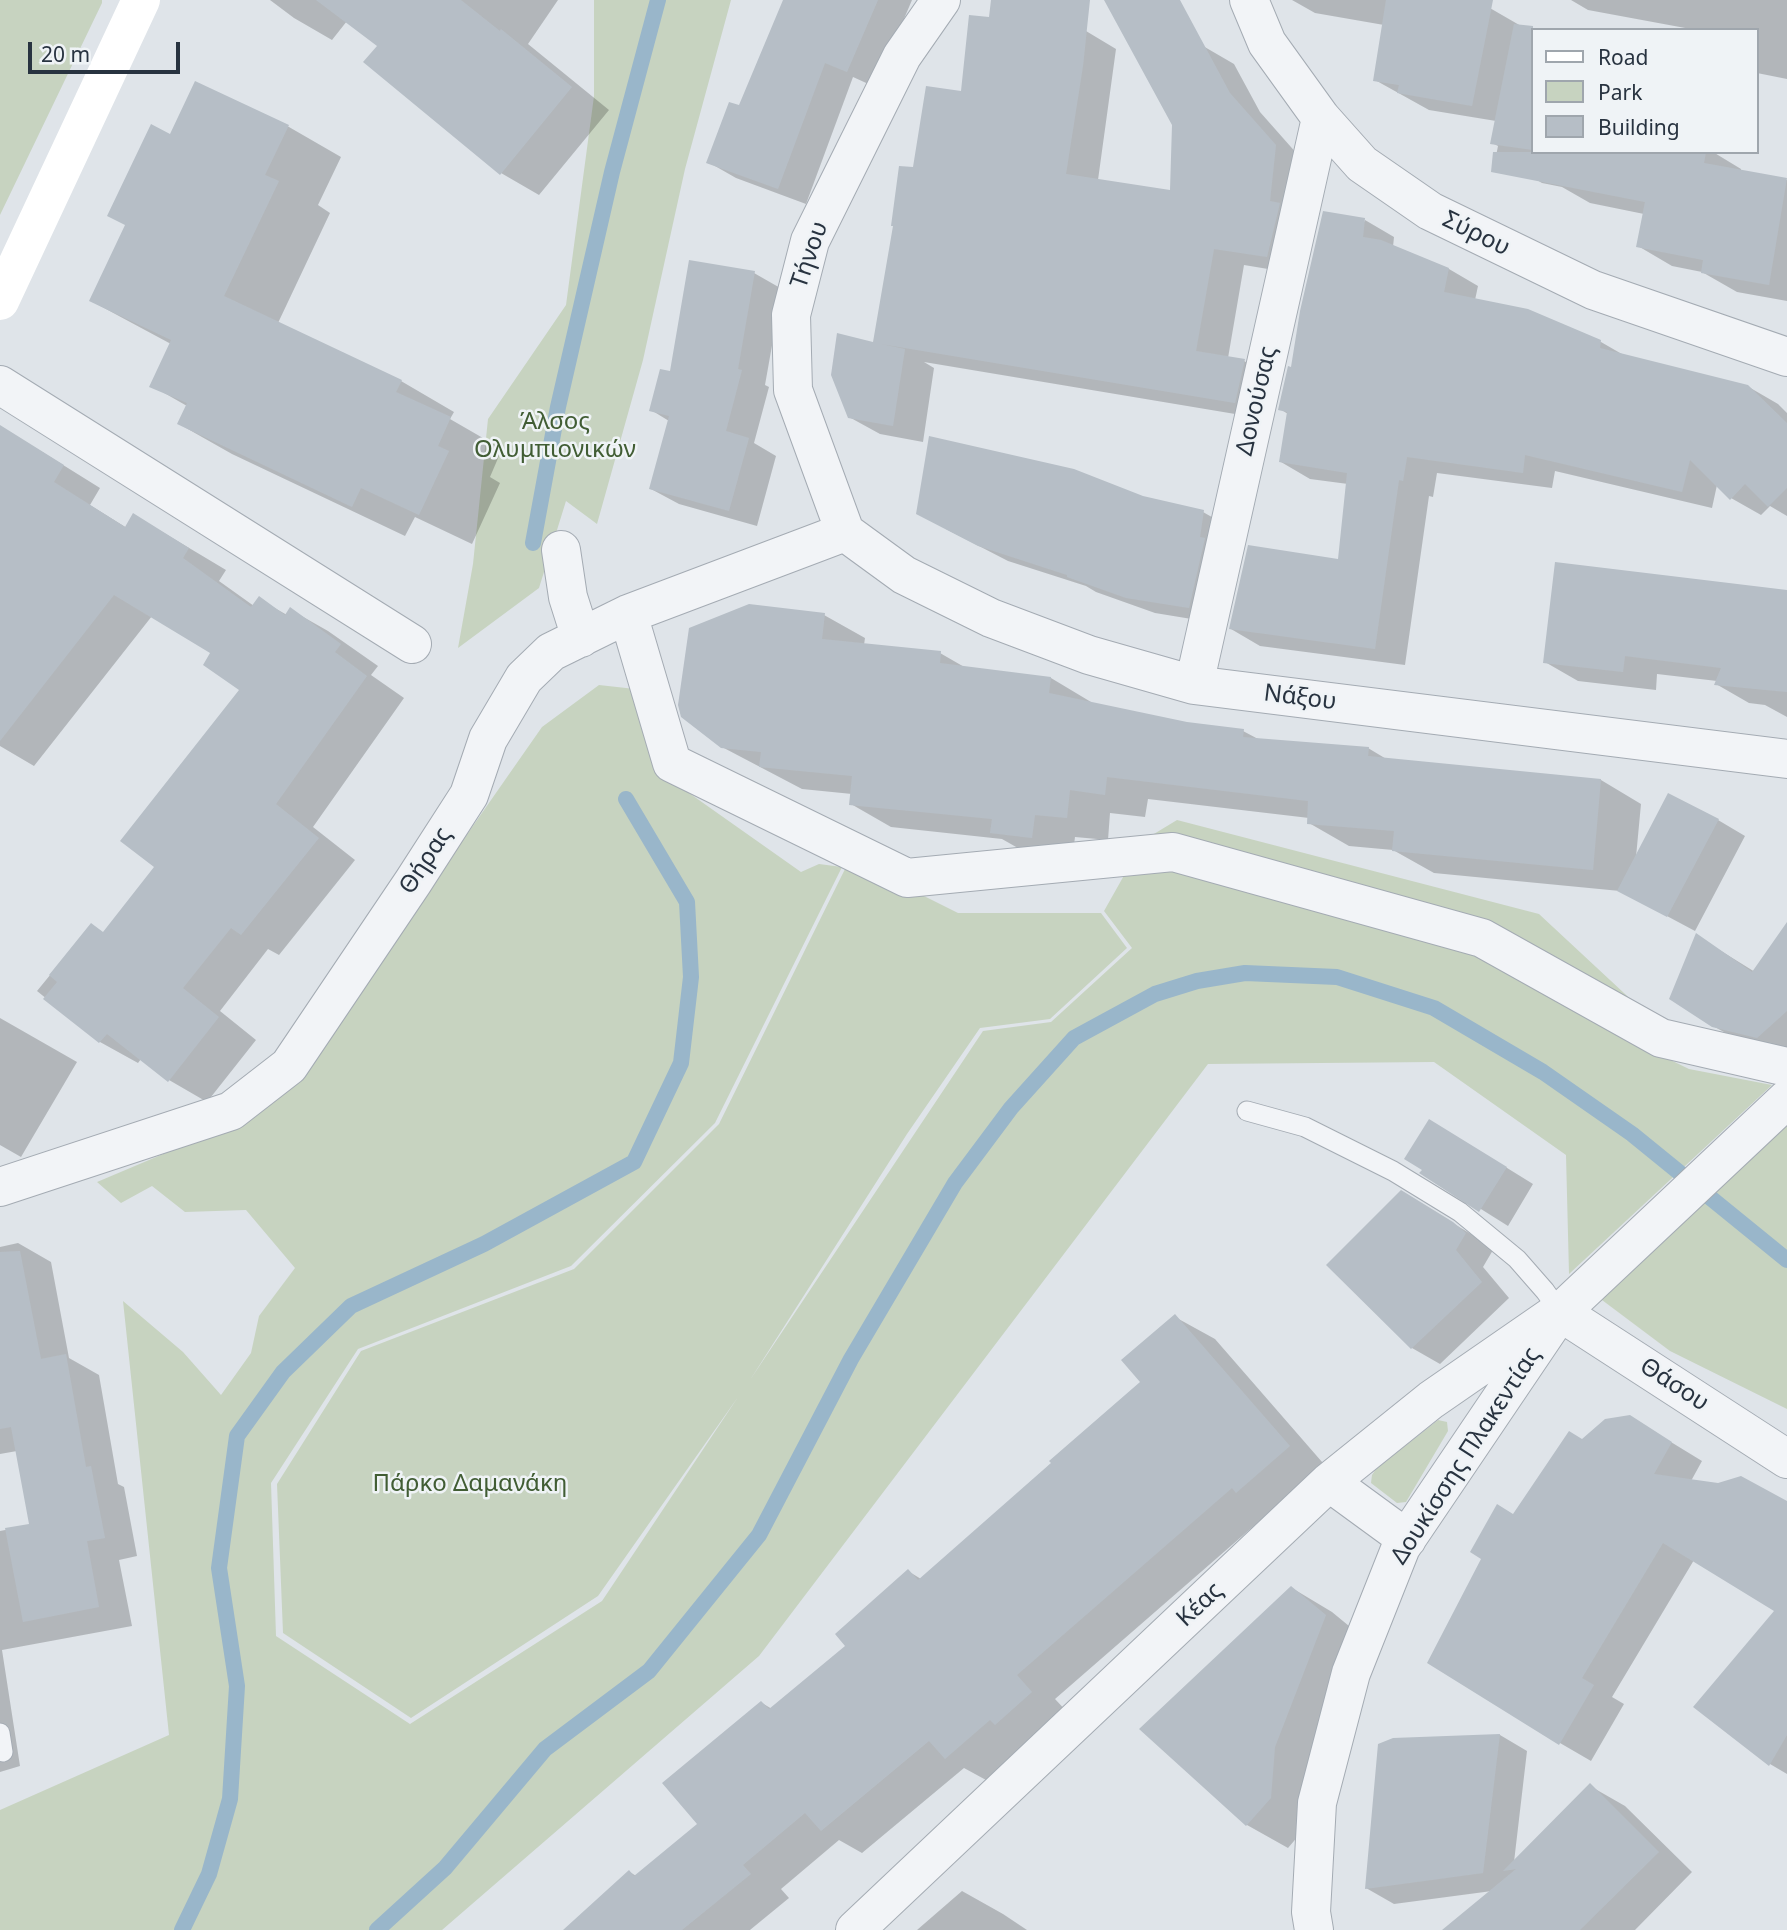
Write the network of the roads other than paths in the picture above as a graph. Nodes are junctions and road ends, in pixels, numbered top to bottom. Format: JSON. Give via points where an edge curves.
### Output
{"nodes":[{"id":1,"x":141,"y":0,"type":"edge"},
{"id":2,"x":941,"y":0,"type":"edge"},
{"id":3,"x":1249,"y":0,"type":"edge"},
{"id":4,"x":1321,"y":118,"type":"junction"},
{"id":5,"x":0,"y":301,"type":"edge"},
{"id":6,"x":1787,"y":357,"type":"edge"},
{"id":7,"x":0,"y":386,"type":"edge"},
{"id":8,"x":845,"y":532,"type":"junction"},
{"id":9,"x":561,"y":550,"type":"dead end"},
{"id":10,"x":628,"y":614,"type":"junction"},
{"id":11,"x":581,"y":638,"type":"junction"},
{"id":12,"x":412,"y":644,"type":"dead end"},
{"id":13,"x":1194,"y":685,"type":"junction"},
{"id":14,"x":1787,"y":759,"type":"edge"},
{"id":15,"x":1787,"y":1067,"type":"edge"},
{"id":16,"x":1787,"y":1099,"type":"edge"},
{"id":17,"x":1247,"y":1111,"type":"dead end"},
{"id":18,"x":0,"y":1187,"type":"edge"},
{"id":19,"x":1564,"y":1309,"type":"junction"},
{"id":20,"x":1787,"y":1459,"type":"edge"},
{"id":21,"x":1329,"y":1482,"type":"junction"},
{"id":22,"x":1407,"y":1539,"type":"junction"},
{"id":23,"x":0,"y":1732,"type":"edge"},
{"id":24,"x":4,"y":1752,"type":"dead end"},
{"id":25,"x":855,"y":1930,"type":"edge"},
{"id":26,"x":1314,"y":1930,"type":"edge"}],
"edges":[{"from":1,"to":5,"type":"street"},
{"from":2,"to":8,"type":"street","name":"Τήνου","via":[[902,56],[810,241],[791,315],[793,390]]},
{"from":3,"to":4,"type":"street","name":"Σύρου","via":[[1267,43]]},
{"from":4,"to":6,"type":"street","name":"Σύρου","via":[[1362,164],[1430,211],[1593,290]]},
{"from":4,"to":13,"type":"street","name":"Δονούσας"},
{"from":7,"to":12,"type":"street"},
{"from":8,"to":10,"type":"street","name":"Θήρας"},
{"from":8,"to":13,"type":"street","name":"Νάξου","via":[[904,575],[991,618],[1089,655]]},
{"from":9,"to":11,"type":"street","via":[[568,597]]},
{"from":10,"to":11,"type":"street","name":"Θήρας"},
{"from":10,"to":15,"type":"street","via":[[672,762],[907,878],[1173,852],[1482,938],[1661,1038]]},
{"from":11,"to":18,"type":"street","name":"Θήρας","via":[[551,652],[524,678],[488,739],[469,794],[289,1066],[231,1111]]},
{"from":13,"to":14,"type":"street","name":"Νάξου"},
{"from":16,"to":19,"type":"street"},
{"from":17,"to":19,"type":"lane","via":[[1305,1127],[1393,1171],[1460,1212],[1517,1259]]},
{"from":19,"to":20,"type":"street","name":"Θάσου"},
{"from":19,"to":21,"type":"street","name":"Κέας","via":[[1431,1400]]},
{"from":19,"to":22,"type":"street","name":"Δουκίσσης Πλακεντίας"},
{"from":21,"to":22,"type":"street"},
{"from":21,"to":25,"type":"street","name":"Κέας"},
{"from":22,"to":26,"type":"street","name":"Δουκίσσης Πλακεντίας","via":[[1351,1673],[1317,1803]]},
{"from":23,"to":24,"type":"lane"}]}
